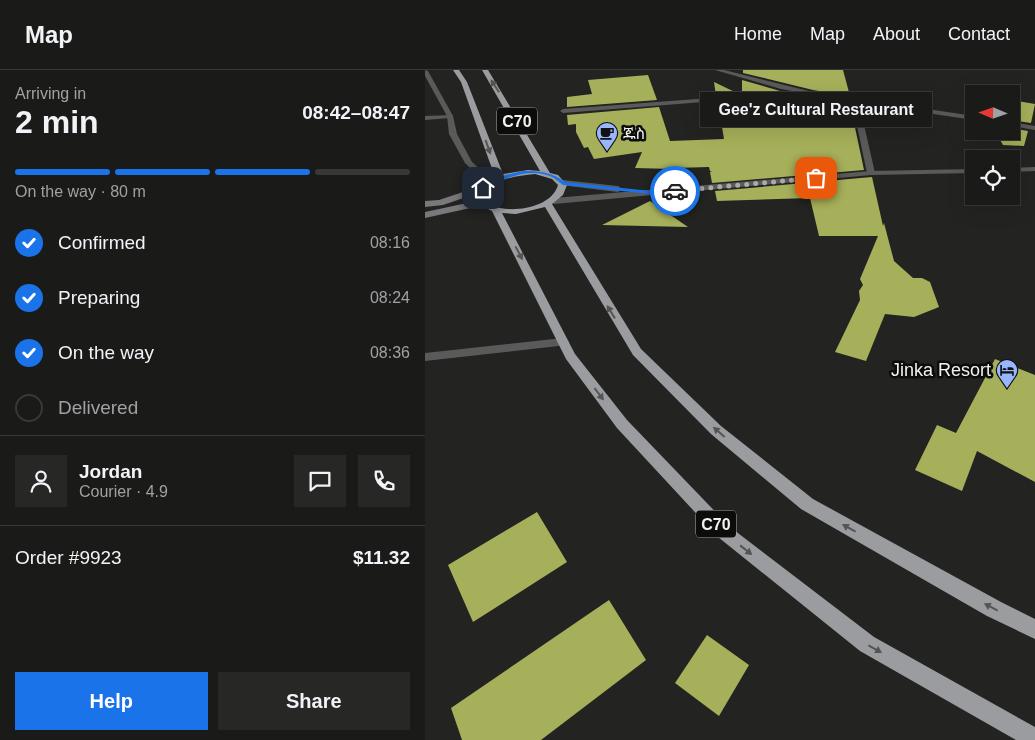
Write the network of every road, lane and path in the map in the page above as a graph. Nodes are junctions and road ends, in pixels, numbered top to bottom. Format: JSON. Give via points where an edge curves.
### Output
{"nodes":[{"id":1,"x":456,"y":70,"type":"edge"},
{"id":2,"x":485,"y":70,"type":"edge"},
{"id":3,"x":718,"y":70,"type":"edge"},
{"id":4,"x":744,"y":70,"type":"edge"},
{"id":5,"x":425,"y":71,"type":"edge"},
{"id":6,"x":736,"y":76,"type":"junction"},
{"id":7,"x":807,"y":93,"type":"junction"},
{"id":8,"x":855,"y":100,"type":"junction"},
{"id":9,"x":563,"y":111,"type":"dead end"},
{"id":10,"x":450,"y":116,"type":"junction"},
{"id":11,"x":965,"y":117,"type":"edge"},
{"id":12,"x":425,"y":118,"type":"edge"},
{"id":13,"x":1020,"y":126,"type":"edge"},
{"id":14,"x":1035,"y":128,"type":"edge"},
{"id":15,"x":1035,"y":169,"type":"edge"},
{"id":16,"x":1020,"y":170,"type":"edge"},
{"id":17,"x":965,"y":171,"type":"edge"},
{"id":18,"x":871,"y":173,"type":"junction"},
{"id":19,"x":546,"y":174,"type":"junction"},
{"id":20,"x":499,"y":178,"type":"junction"},
{"id":21,"x":563,"y":183,"type":"junction"},
{"id":22,"x":487,"y":186,"type":"junction"},
{"id":23,"x":651,"y":193,"type":"junction"},
{"id":24,"x":550,"y":202,"type":"junction"},
{"id":25,"x":481,"y":203,"type":"junction"},
{"id":26,"x":425,"y":204,"type":"edge"},
{"id":27,"x":496,"y":210,"type":"junction"},
{"id":28,"x":425,"y":215,"type":"edge"},
{"id":29,"x":563,"y":342,"type":"junction"},
{"id":30,"x":425,"y":357,"type":"edge"},
{"id":31,"x":1035,"y":629,"type":"edge"},
{"id":32,"x":1035,"y":739,"type":"edge"}],
"edges":[{"from":1,"to":20,"type":"highway","number":"C70","one_way":true,"via":[[464,82]]},
{"from":19,"to":2,"type":"highway","number":"C70","one_way":true},
{"from":3,"to":6,"type":"street"},
{"from":4,"to":6,"type":"street"},
{"from":5,"to":10,"type":"street"},
{"from":6,"to":7,"type":"street"},
{"from":7,"to":8,"type":"street"},
{"from":7,"to":9,"type":"street"},
{"from":8,"to":11,"type":"street"},
{"from":8,"to":18,"type":"street"},
{"from":10,"to":12,"type":"lane"},
{"from":10,"to":22,"type":"street","via":[[453,134]]},
{"from":13,"to":14,"type":"street"},
{"from":15,"to":16,"type":"street"},
{"from":17,"to":18,"type":"street"},
{"from":18,"to":23,"type":"street"},
{"from":19,"to":20,"type":"highway","via":[[523,173]]},
{"from":19,"to":21,"type":"highway"},
{"from":20,"to":22,"type":"highway"},
{"from":21,"to":23,"type":"street"},
{"from":21,"to":24,"type":"highway","via":[[561,195]]},
{"from":22,"to":25,"type":"highway","via":[[480,193]]},
{"from":22,"to":26,"type":"main road","via":[[440,203]]},
{"from":23,"to":24,"type":"street"},
{"from":24,"to":27,"type":"highway","via":[[521,211]]},
{"from":31,"to":24,"type":"highway","one_way":true,"via":[[807,504],[716,430],[637,352]]},
{"from":25,"to":27,"type":"highway"},
{"from":25,"to":28,"type":"main road"},
{"from":27,"to":29,"type":"highway","number":"C70","one_way":true},
{"from":29,"to":30,"type":"lane"},
{"from":29,"to":32,"type":"highway","number":"C70","one_way":true,"via":[[622,424],[724,532],[867,644]]}]}
